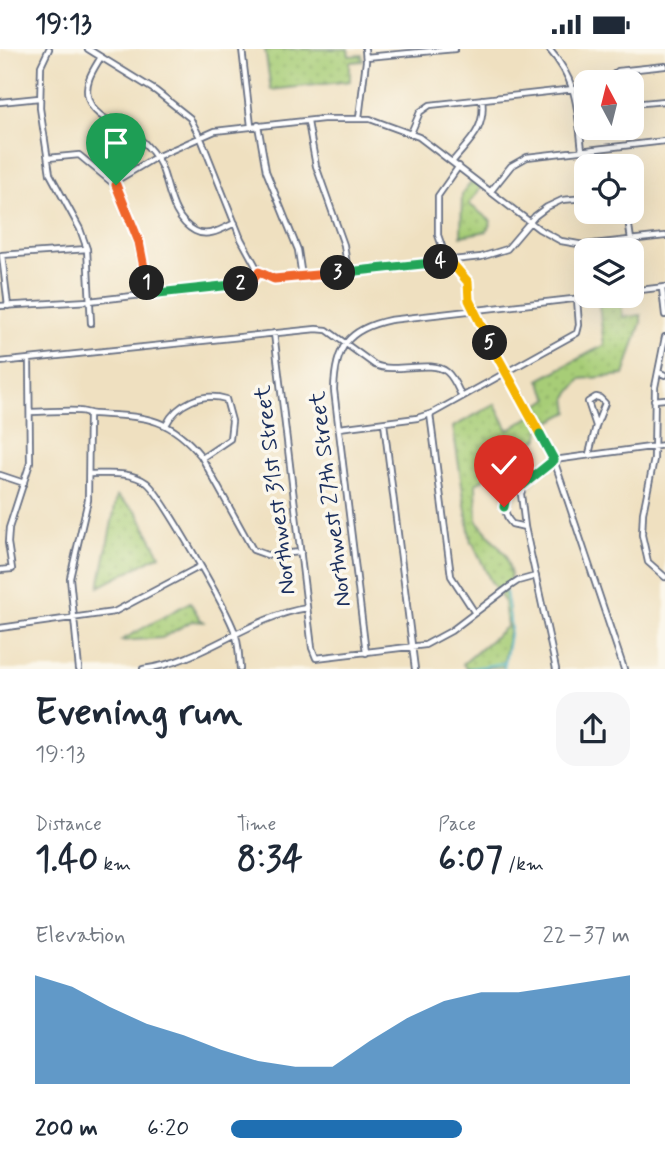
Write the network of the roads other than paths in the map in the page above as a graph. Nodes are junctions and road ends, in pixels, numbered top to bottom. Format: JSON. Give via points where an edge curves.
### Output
{"nodes":[{"id":1,"x":48,"y":49,"type":"edge"},
{"id":2,"x":88,"y":49,"type":"edge"},
{"id":3,"x":242,"y":49,"type":"edge"},
{"id":4,"x":365,"y":49,"type":"edge"},
{"id":5,"x":454,"y":49,"type":"edge"},
{"id":6,"x":549,"y":49,"type":"edge"},
{"id":7,"x":101,"y":57,"type":"junction"},
{"id":8,"x":366,"y":57,"type":"junction"},
{"id":9,"x":665,"y":66,"type":"edge"},
{"id":10,"x":627,"y":70,"type":"edge"},
{"id":11,"x":574,"y":89,"type":"joint"},
{"id":12,"x":39,"y":98,"type":"junction"},
{"id":13,"x":482,"y":99,"type":"junction"},
{"id":14,"x":665,"y":101,"type":"edge"},
{"id":15,"x":0,"y":102,"type":"edge"},
{"id":16,"x":644,"y":103,"type":"edge"},
{"id":17,"x":359,"y":118,"type":"junction"},
{"id":18,"x":307,"y":121,"type":"junction"},
{"id":19,"x":258,"y":125,"type":"junction"},
{"id":20,"x":251,"y":126,"type":"junction"},
{"id":21,"x":411,"y":134,"type":"junction"},
{"id":22,"x":200,"y":136,"type":"junction"},
{"id":23,"x":581,"y":140,"type":"edge"},
{"id":24,"x":665,"y":141,"type":"edge"},
{"id":25,"x":582,"y":150,"type":"junction"},
{"id":26,"x":48,"y":157,"type":"junction"},
{"id":27,"x":156,"y":157,"type":"junction"},
{"id":28,"x":453,"y":161,"type":"junction"},
{"id":29,"x":459,"y":166,"type":"junction"},
{"id":30,"x":114,"y":182,"type":"junction"},
{"id":31,"x":491,"y":191,"type":"junction"},
{"id":32,"x":574,"y":199,"type":"edge"},
{"id":33,"x":530,"y":222,"type":"junction"},
{"id":34,"x":235,"y":223,"type":"junction"},
{"id":35,"x":665,"y":236,"type":"edge"},
{"id":36,"x":644,"y":238,"type":"edge"},
{"id":37,"x":574,"y":243,"type":"edge"},
{"id":38,"x":87,"y":249,"type":"junction"},
{"id":39,"x":450,"y":261,"type":"junction"},
{"id":40,"x":259,"y":272,"type":"junction"},
{"id":41,"x":348,"y":272,"type":"junction"},
{"id":42,"x":302,"y":277,"type":"junction"},
{"id":43,"x":664,"y":287,"type":"edge"},
{"id":44,"x":644,"y":290,"type":"edge"},
{"id":45,"x":149,"y":294,"type":"junction"},
{"id":46,"x":574,"y":299,"type":"edge"},
{"id":47,"x":89,"y":301,"type":"junction"},
{"id":48,"x":0,"y":306,"type":"edge"},
{"id":49,"x":8,"y":306,"type":"junction"},
{"id":50,"x":578,"y":308,"type":"edge"},
{"id":51,"x":474,"y":310,"type":"junction"},
{"id":52,"x":665,"y":316,"type":"edge"},
{"id":53,"x":91,"y":323,"type":"dead end"},
{"id":54,"x":274,"y":333,"type":"junction"},
{"id":55,"x":665,"y":337,"type":"edge"},
{"id":56,"x":346,"y":343,"type":"junction"},
{"id":57,"x":29,"y":359,"type":"junction"},
{"id":58,"x":0,"y":362,"type":"edge"},
{"id":59,"x":658,"y":372,"type":"junction"},
{"id":60,"x":506,"y":373,"type":"junction"},
{"id":61,"x":665,"y":375,"type":"edge"},
{"id":62,"x":462,"y":397,"type":"junction"},
{"id":63,"x":665,"y":399,"type":"edge"},
{"id":64,"x":654,"y":400,"type":"junction"},
{"id":65,"x":30,"y":412,"type":"junction"},
{"id":66,"x":89,"y":413,"type":"junction"},
{"id":67,"x":430,"y":414,"type":"junction"},
{"id":68,"x":384,"y":423,"type":"junction"},
{"id":69,"x":166,"y":425,"type":"junction"},
{"id":70,"x":596,"y":426,"type":"junction"},
{"id":71,"x":339,"y":428,"type":"junction"},
{"id":72,"x":665,"y":445,"type":"edge"},
{"id":73,"x":654,"y":446,"type":"junction"},
{"id":74,"x":589,"y":454,"type":"junction"},
{"id":75,"x":202,"y":458,"type":"junction"},
{"id":76,"x":554,"y":460,"type":"junction"},
{"id":77,"x":90,"y":474,"type":"junction"},
{"id":78,"x":0,"y":475,"type":"edge"},
{"id":79,"x":24,"y":483,"type":"junction"},
{"id":80,"x":523,"y":485,"type":"junction"},
{"id":81,"x":525,"y":527,"type":"junction"},
{"id":82,"x":301,"y":552,"type":"junction"},
{"id":83,"x":199,"y":567,"type":"junction"},
{"id":84,"x":0,"y":570,"type":"edge"},
{"id":85,"x":536,"y":576,"type":"junction"},
{"id":86,"x":665,"y":577,"type":"edge"},
{"id":87,"x":307,"y":608,"type":"junction"},
{"id":88,"x":475,"y":613,"type":"junction"},
{"id":89,"x":74,"y":619,"type":"junction"},
{"id":90,"x":0,"y":628,"type":"edge"},
{"id":91,"x":235,"y":634,"type":"junction"},
{"id":92,"x":412,"y":647,"type":"junction"},
{"id":93,"x":366,"y":653,"type":"junction"},
{"id":94,"x":79,"y":669,"type":"edge"},
{"id":95,"x":143,"y":669,"type":"edge"},
{"id":96,"x":240,"y":669,"type":"edge"},
{"id":97,"x":415,"y":669,"type":"edge"},
{"id":98,"x":556,"y":669,"type":"edge"},
{"id":99,"x":624,"y":669,"type":"edge"}],
"edges":[{"from":1,"to":12,"type":"street","via":[[41,66]]},
{"from":2,"to":7,"type":"street"},
{"from":3,"to":20,"type":"street"},
{"from":4,"to":8,"type":"street"},
{"from":5,"to":8,"type":"street"},
{"from":6,"to":11,"type":"street"},
{"from":7,"to":22,"type":"street","via":[[190,118]]},
{"from":7,"to":27,"type":"street","via":[[89,78],[89,101],[101,115],[136,135]]},
{"from":8,"to":17,"type":"street"},
{"from":9,"to":10,"type":"street"},
{"from":11,"to":13,"type":"street"},
{"from":12,"to":15,"type":"street"},
{"from":12,"to":26,"type":"street"},
{"from":13,"to":21,"type":"street","via":[[430,105]]},
{"from":13,"to":28,"type":"street","via":[[479,130]]},
{"from":14,"to":16,"type":"street"},
{"from":17,"to":18,"type":"street"},
{"from":17,"to":21,"type":"street"},
{"from":18,"to":19,"type":"street"},
{"from":18,"to":41,"type":"street"},
{"from":19,"to":20,"type":"street"},
{"from":19,"to":42,"type":"street","via":[[266,171],[298,250]]},
{"from":20,"to":22,"type":"street"},
{"from":21,"to":28,"type":"street"},
{"from":22,"to":27,"type":"street"},
{"from":22,"to":34,"type":"street"},
{"from":23,"to":25,"type":"street"},
{"from":24,"to":25,"type":"street"},
{"from":25,"to":31,"type":"street","via":[[527,157],[511,166]]},
{"from":26,"to":30,"type":"street","via":[[79,155]]},
{"from":26,"to":38,"type":"street","via":[[50,174]]},
{"from":27,"to":30,"type":"street"},
{"from":27,"to":34,"type":"street","via":[[179,217],[188,227],[205,234]]},
{"from":28,"to":29,"type":"street"},
{"from":29,"to":31,"type":"street"},
{"from":29,"to":39,"type":"street","via":[[437,204],[438,235]]},
{"from":30,"to":45,"type":"street","via":[[139,242]]},
{"from":31,"to":33,"type":"street"},
{"from":32,"to":33,"type":"street","via":[[548,207]]},
{"from":33,"to":37,"type":"street","via":[[561,241]]},
{"from":33,"to":39,"type":"street","via":[[507,249]]},
{"from":34,"to":40,"type":"street"},
{"from":35,"to":36,"type":"street"},
{"from":38,"to":47,"type":"street"},
{"from":38,"to":49,"type":"street","via":[[2,255]]},
{"from":39,"to":41,"type":"street"},
{"from":39,"to":51,"type":"street","via":[[468,282]]},
{"from":40,"to":42,"type":"street","via":[[274,279]]},
{"from":40,"to":45,"type":"street","via":[[251,282]]},
{"from":41,"to":42,"type":"street"},
{"from":43,"to":44,"type":"street"},
{"from":43,"to":52,"type":"street"},
{"from":45,"to":47,"type":"street"},
{"from":46,"to":51,"type":"street"},
{"from":47,"to":49,"type":"street"},
{"from":47,"to":53,"type":"street"},
{"from":48,"to":49,"type":"street"},
{"from":50,"to":60,"type":"street","via":[[577,333]]},
{"from":51,"to":56,"type":"street","via":[[379,323],[352,335]]},
{"from":51,"to":60,"type":"street"},
{"from":54,"to":56,"type":"street","via":[[327,330]]},
{"from":54,"to":57,"type":"street"},
{"from":54,"to":82,"type":"street","name":"Northwest 31st Street"},
{"from":55,"to":59,"type":"street"},
{"from":56,"to":62,"type":"street","via":[[383,369],[439,367],[450,375]]},
{"from":56,"to":71,"type":"street","name":"Northwest 27th Street","via":[[335,367]]},
{"from":57,"to":58,"type":"street"},
{"from":57,"to":65,"type":"street"},
{"from":59,"to":61,"type":"street"},
{"from":59,"to":64,"type":"street"},
{"from":60,"to":62,"type":"street"},
{"from":60,"to":76,"type":"street"},
{"from":62,"to":67,"type":"street"},
{"from":63,"to":64,"type":"street"},
{"from":64,"to":73,"type":"street"},
{"from":65,"to":66,"type":"street"},
{"from":65,"to":79,"type":"street","via":[[30,463]]},
{"from":66,"to":69,"type":"street","via":[[137,416]]},
{"from":66,"to":77,"type":"street"},
{"from":67,"to":68,"type":"street"},
{"from":67,"to":88,"type":"street","via":[[451,576]]},
{"from":68,"to":71,"type":"street"},
{"from":68,"to":92,"type":"street"},
{"from":69,"to":75,"type":"street","via":[[191,443]]},
{"from":69,"to":75,"type":"street","via":[[181,404],[210,397],[226,399],[232,421],[230,439]]},
{"from":70,"to":70,"type":"street","via":[[605,403],[600,397],[588,402]]},
{"from":70,"to":74,"type":"street"},
{"from":71,"to":93,"type":"street","name":"Northwest 27th Street"},
{"from":72,"to":73,"type":"street"},
{"from":73,"to":74,"type":"street"},
{"from":73,"to":86,"type":"street","via":[[642,535],[649,562]]},
{"from":74,"to":76,"type":"street"},
{"from":75,"to":82,"type":"street","via":[[253,549],[267,555]]},
{"from":76,"to":80,"type":"street"},
{"from":76,"to":99,"type":"street"},
{"from":77,"to":83,"type":"street","via":[[132,476],[148,484]]},
{"from":77,"to":89,"type":"street","via":[[70,573]]},
{"from":78,"to":79,"type":"street"},
{"from":79,"to":84,"type":"street","via":[[8,535],[12,569]]},
{"from":80,"to":81,"type":"street"},
{"from":80,"to":81,"type":"street","via":[[512,489],[504,507],[512,524]]},
{"from":81,"to":85,"type":"street"},
{"from":82,"to":87,"type":"street","name":"Northwest 31st Street"},
{"from":83,"to":89,"type":"street","via":[[114,612]]},
{"from":83,"to":91,"type":"street"},
{"from":85,"to":88,"type":"street","via":[[518,581]]},
{"from":85,"to":98,"type":"street"},
{"from":87,"to":91,"type":"street","via":[[272,616]]},
{"from":87,"to":93,"type":"street","name":"Northwest 31st Street","via":[[314,656]]},
{"from":88,"to":92,"type":"street","via":[[437,640]]},
{"from":89,"to":90,"type":"street"},
{"from":89,"to":94,"type":"street"},
{"from":91,"to":95,"type":"street","via":[[182,660]]},
{"from":91,"to":96,"type":"street"},
{"from":92,"to":93,"type":"street"},
{"from":92,"to":97,"type":"street"}]}
